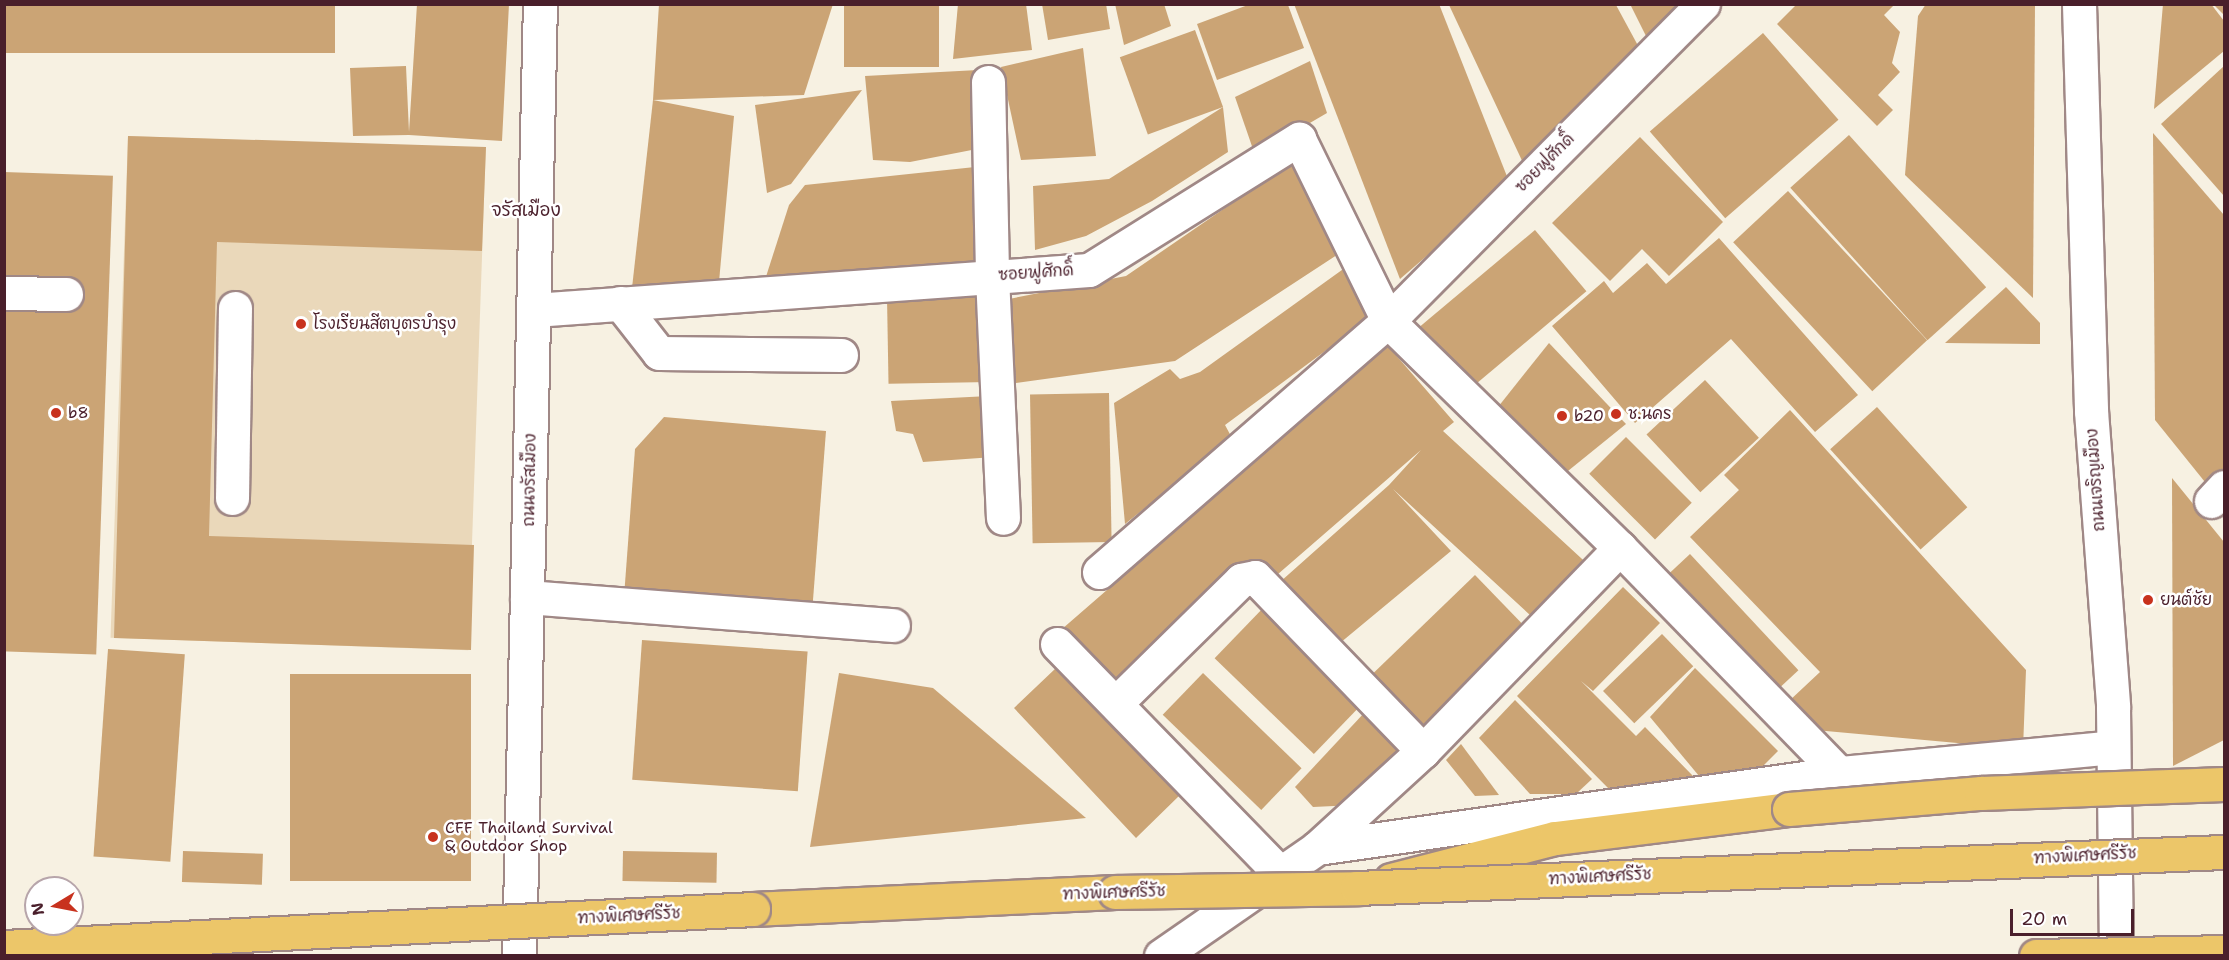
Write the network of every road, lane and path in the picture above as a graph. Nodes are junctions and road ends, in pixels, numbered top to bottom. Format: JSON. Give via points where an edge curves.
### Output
{"nodes":[{"id":1,"x":540,"y":4,"type":"edge"},
{"id":2,"x":1703,"y":4,"type":"edge"},
{"id":3,"x":2079,"y":4,"type":"edge"},
{"id":4,"x":988,"y":82,"type":"dead end"},
{"id":5,"x":992,"y":276,"type":"junction"},
{"id":6,"x":4,"y":293,"type":"edge"},
{"id":7,"x":66,"y":294,"type":"dead end"},
{"id":8,"x":620,"y":303,"type":"junction"},
{"id":9,"x":235,"y":308,"type":"dead end"},
{"id":10,"x":534,"y":310,"type":"junction"},
{"id":11,"x":1388,"y":321,"type":"junction"},
{"id":12,"x":841,"y":355,"type":"dead end"},
{"id":13,"x":232,"y":498,"type":"dead end"},
{"id":14,"x":1003,"y":518,"type":"dead end"},
{"id":15,"x":1620,"y":548,"type":"junction"},
{"id":16,"x":1099,"y":572,"type":"dead end"},
{"id":17,"x":527,"y":597,"type":"junction"},
{"id":18,"x":893,"y":625,"type":"dead end"},
{"id":19,"x":1056,"y":644,"type":"dead end"},
{"id":20,"x":1117,"y":702,"type":"junction"},
{"id":21,"x":2113,"y":747,"type":"junction"},
{"id":22,"x":1423,"y":752,"type":"junction"},
{"id":23,"x":1839,"y":773,"type":"junction"},
{"id":24,"x":2224,"y":784,"type":"edge"},
{"id":25,"x":1317,"y":848,"type":"junction"},
{"id":26,"x":2224,"y":852,"type":"edge"},
{"id":27,"x":1282,"y":874,"type":"junction"},
{"id":28,"x":1358,"y":888,"type":"junction"},
{"id":29,"x":4,"y":947,"type":"edge"},
{"id":30,"x":2224,"y":952,"type":"edge"},
{"id":31,"x":519,"y":956,"type":"edge"},
{"id":32,"x":1161,"y":956,"type":"edge"},
{"id":33,"x":2036,"y":956,"type":"edge"},
{"id":34,"x":2116,"y":956,"type":"edge"}],
"edges":[{"from":1,"to":10,"type":"street","name":"ถนนจรัสเมือง"},
{"from":2,"to":11,"type":"street","name":"ซอยฟูศักดิ์"},
{"from":3,"to":21,"type":"street","name":"ถนนเจริญเมือง","via":[[2091,411]]},
{"from":4,"to":5,"type":"street"},
{"from":5,"to":8,"type":"street","name":"ซอยฟูศักดิ์"},
{"from":5,"to":11,"type":"street","name":"ซอยฟูศักดิ์","via":[[1089,270],[1299,139]]},
{"from":5,"to":14,"type":"street"},
{"from":6,"to":7,"type":"street"},
{"from":8,"to":10,"type":"street","name":"ซอยฟูศักดิ์"},
{"from":8,"to":12,"type":"street","via":[[659,353]]},
{"from":9,"to":13,"type":"street"},
{"from":10,"to":17,"type":"street","name":"ถนนจรัสเมือง"},
{"from":11,"to":15,"type":"street"},
{"from":11,"to":16,"type":"street","name":"ซอยฟูศักดิ์"},
{"from":15,"to":22,"type":"street"},
{"from":15,"to":23,"type":"street"},
{"from":17,"to":18,"type":"street"},
{"from":17,"to":31,"type":"street","name":"ถนนจรัสเมือง"},
{"from":19,"to":20,"type":"street"},
{"from":20,"to":22,"type":"street","via":[[1241,580],[1255,577]]},
{"from":20,"to":27,"type":"street"},
{"from":21,"to":23,"type":"street"},
{"from":21,"to":34,"type":"street","name":"ถนนเจริญเมือง"},
{"from":22,"to":25,"type":"street"},
{"from":23,"to":25,"type":"street"},
{"from":24,"to":28,"type":"highway","bridge":true,"via":[[1981,793],[1668,822],[1555,838]]},
{"from":25,"to":27,"type":"street"},
{"from":26,"to":28,"type":"highway","name":"ทางพิเศษศรีรัช","bridge":true},
{"from":27,"to":32,"type":"street"},
{"from":28,"to":29,"type":"highway","name":"ทางพิเศษศรีรัช","bridge":true,"via":[[1115,892]]},
{"from":30,"to":33,"type":"highway","bridge":true}]}
